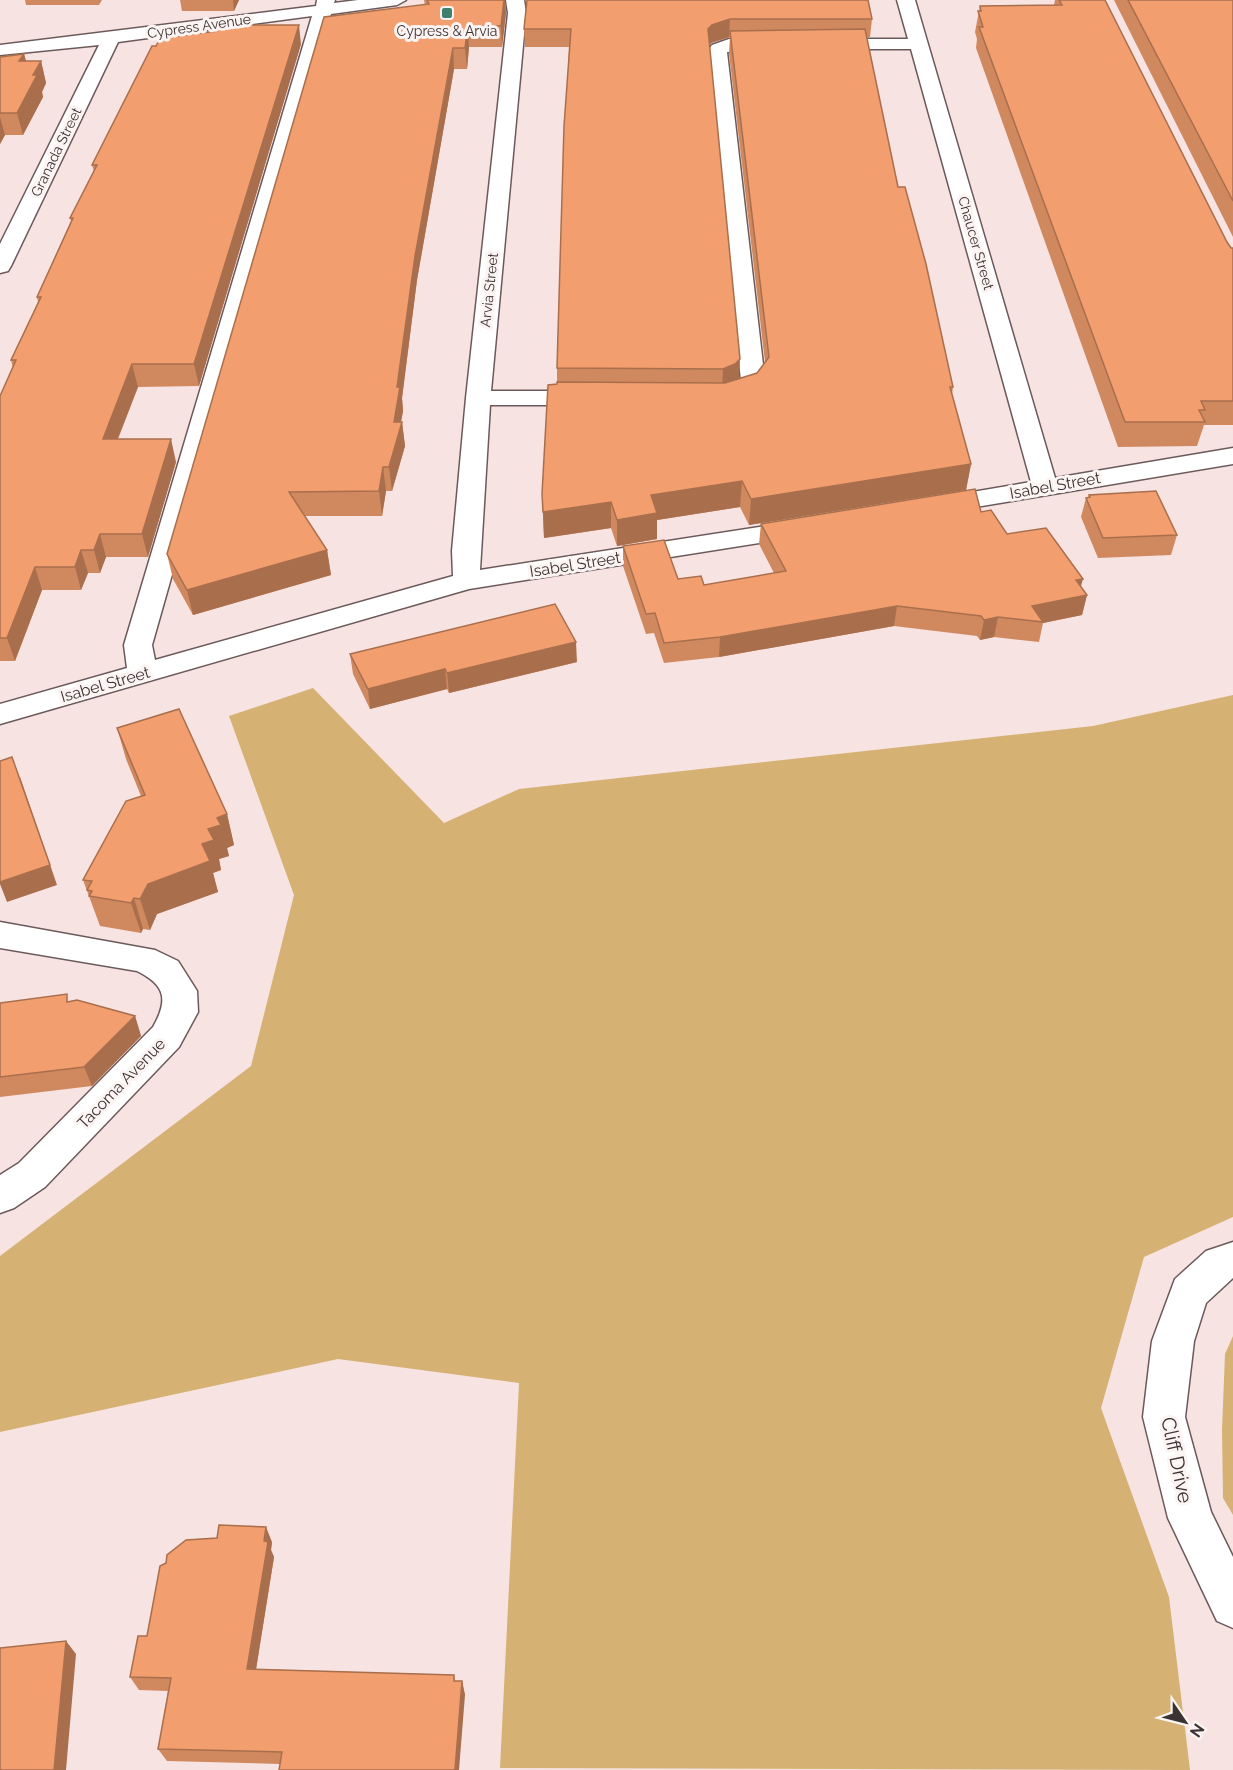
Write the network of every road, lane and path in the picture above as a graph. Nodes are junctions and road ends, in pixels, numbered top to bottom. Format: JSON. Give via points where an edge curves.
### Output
{"nodes":[{"id":1,"x":397,"y":0,"type":"edge"},
{"id":2,"x":515,"y":0,"type":"edge"},
{"id":3,"x":906,"y":0,"type":"edge"},
{"id":4,"x":324,"y":4,"type":"edge"},
{"id":5,"x":111,"y":38,"type":"junction"},
{"id":6,"x":918,"y":44,"type":"junction"},
{"id":7,"x":0,"y":50,"type":"edge"},
{"id":8,"x":6,"y":243,"type":"edge"},
{"id":9,"x":0,"y":266,"type":"edge"},
{"id":10,"x":478,"y":398,"type":"junction"},
{"id":11,"x":619,"y":398,"type":"edge"},
{"id":12,"x":701,"y":399,"type":"edge"},
{"id":13,"x":1233,"y":456,"type":"edge"},
{"id":14,"x":1045,"y":487,"type":"junction"},
{"id":15,"x":904,"y":511,"type":"edge"},
{"id":16,"x":833,"y":523,"type":"edge"},
{"id":17,"x":467,"y":582,"type":"junction"},
{"id":18,"x":142,"y":673,"type":"junction"},
{"id":19,"x":0,"y":714,"type":"edge"},
{"id":20,"x":0,"y":935,"type":"edge"},
{"id":21,"x":0,"y":1196,"type":"edge"},
{"id":22,"x":1233,"y":1260,"type":"edge"},
{"id":23,"x":1233,"y":1605,"type":"edge"}],
"edges":[{"from":1,"to":4,"type":"street","name":"Cypress Avenue"},
{"from":2,"to":10,"type":"street","name":"Arvia Street","via":[[517,13]]},
{"from":3,"to":6,"type":"street","name":"Chaucer Street"},
{"from":4,"to":5,"type":"street","name":"Cypress Avenue"},
{"from":4,"to":18,"type":"street","via":[[138,645]]},
{"from":5,"to":7,"type":"street","name":"Cypress Avenue"},
{"from":5,"to":8,"type":"street","name":"Granada Street"},
{"from":6,"to":12,"type":"street","via":[[729,44],[718,49],[753,382],[744,392],[724,399]]},
{"from":6,"to":14,"type":"street","name":"Chaucer Street"},
{"from":8,"to":9,"type":"street","name":"Granada Street"},
{"from":10,"to":11,"type":"street"},
{"from":10,"to":17,"type":"street","name":"Arvia Street"},
{"from":13,"to":14,"type":"street","name":"Isabel Street"},
{"from":14,"to":15,"type":"street","name":"Isabel Street"},
{"from":16,"to":17,"type":"street","name":"Isabel Street"},
{"from":17,"to":18,"type":"street","name":"Isabel Street"},
{"from":18,"to":19,"type":"street","name":"Isabel Street"},
{"from":20,"to":21,"type":"street","name":"Tacoma Avenue","via":[[143,959],[166,970],[180,991],[180,1012],[166,1037],[32,1175]]},
{"from":22,"to":23,"type":"street","name":"Cliff Drive","via":[[1220,1264],[1189,1292],[1173,1341],[1164,1417],[1190,1518]]}]}
